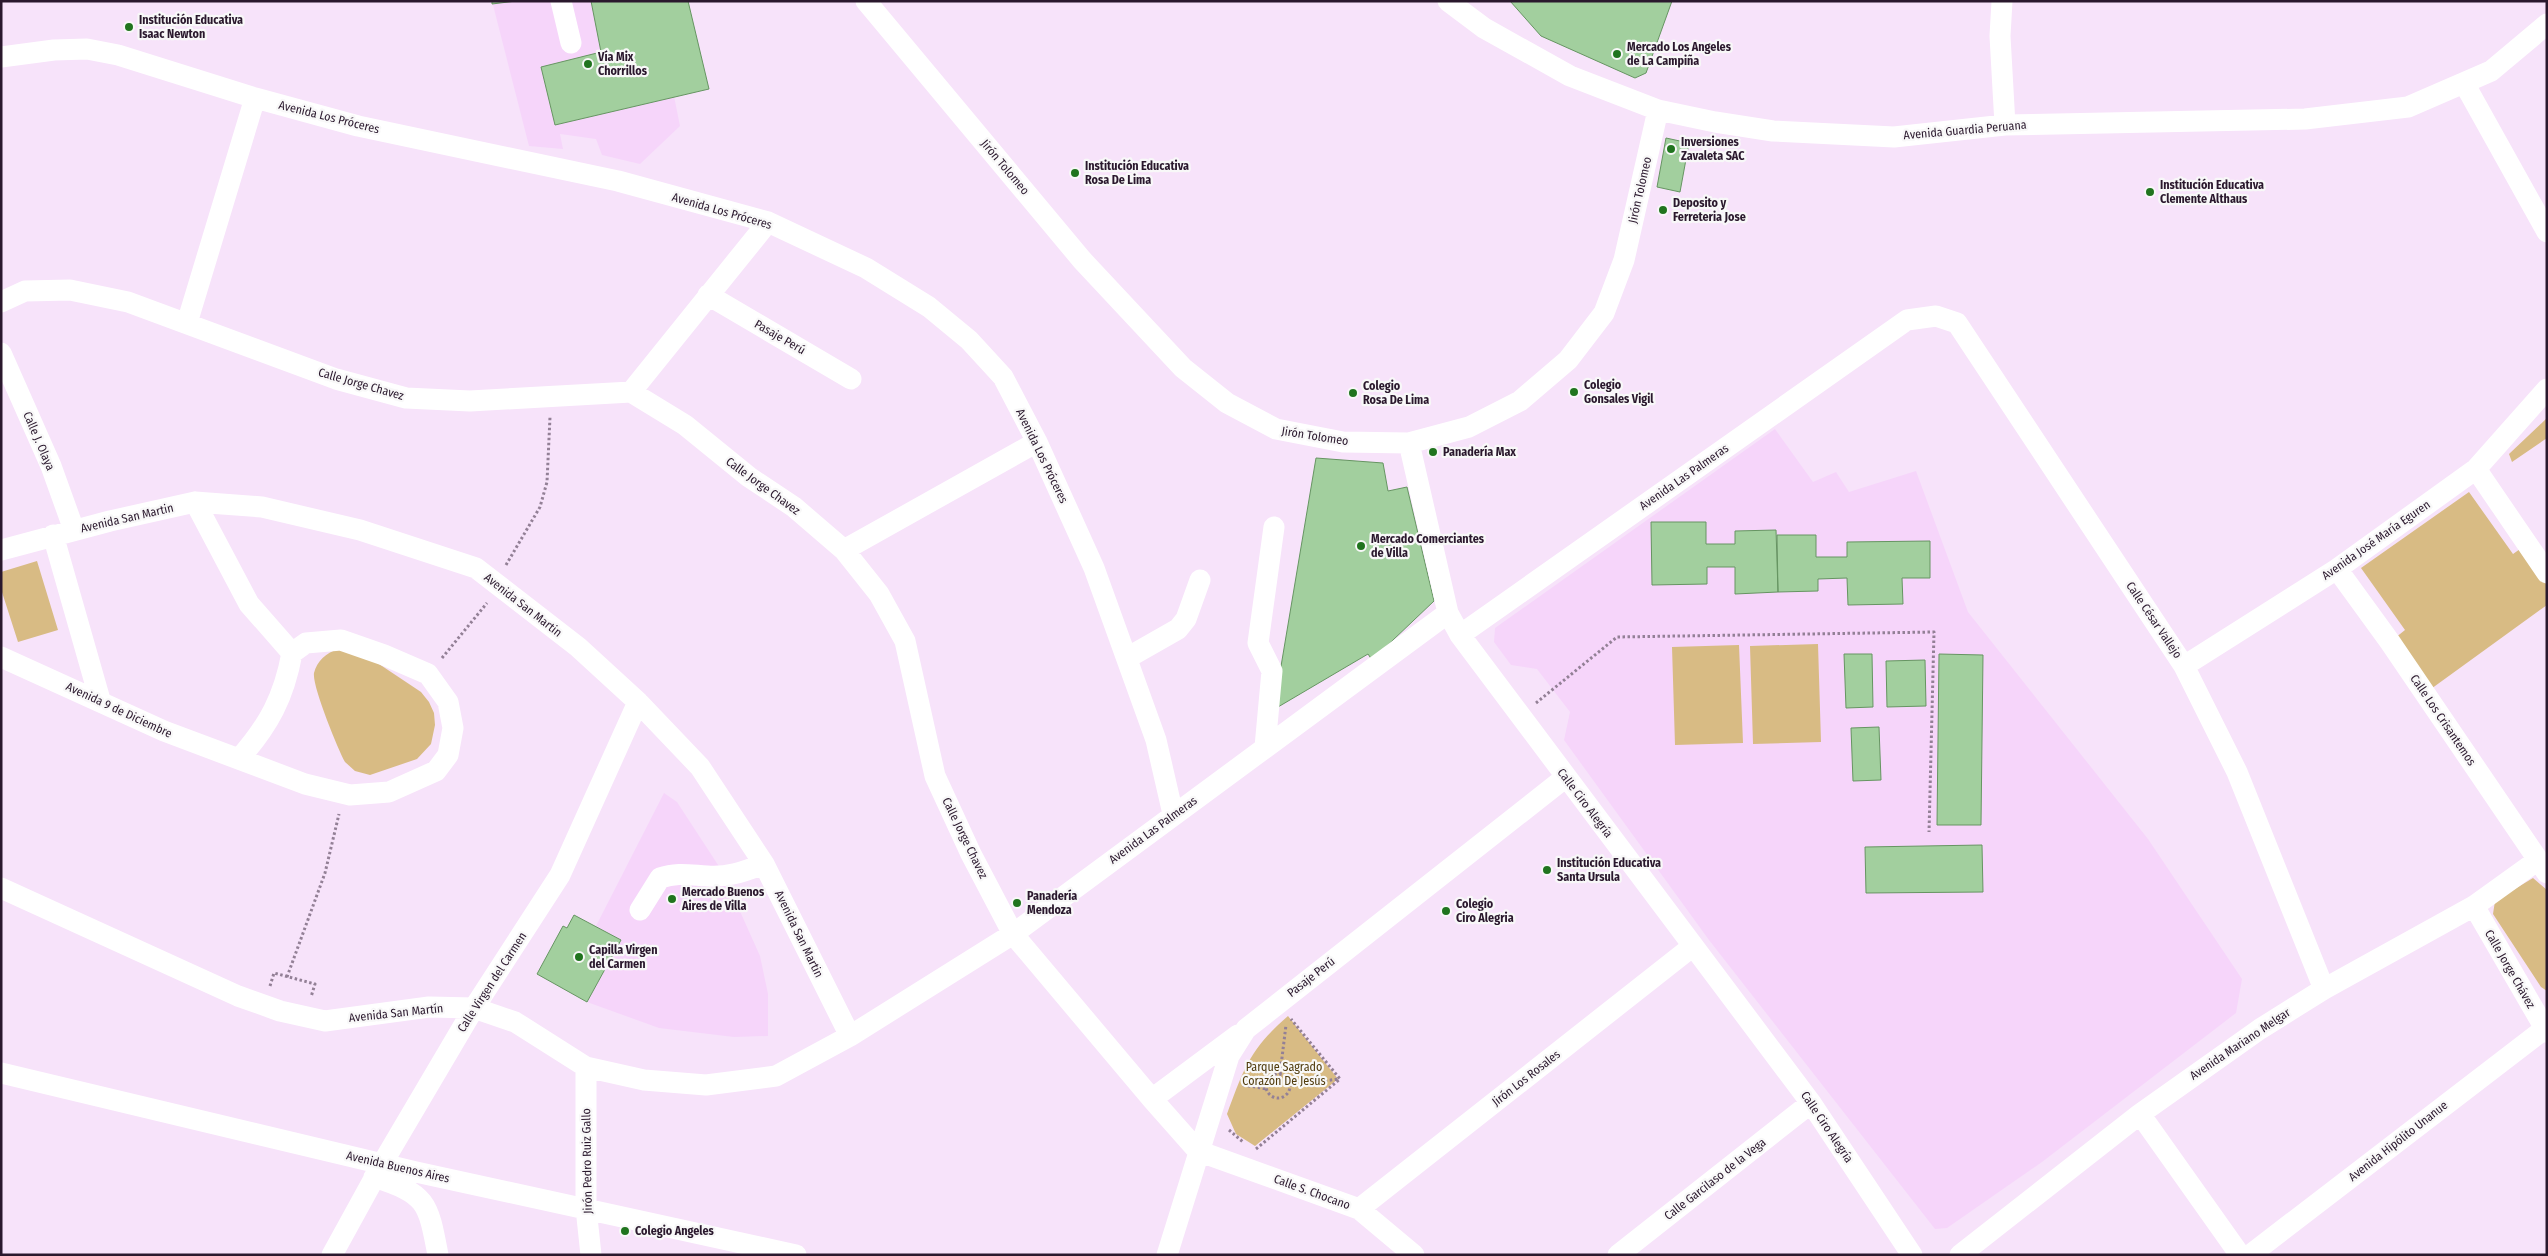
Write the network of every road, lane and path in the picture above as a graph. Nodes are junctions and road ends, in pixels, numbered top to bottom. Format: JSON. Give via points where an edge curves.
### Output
{"nodes":[{"id":1,"x":562,"y":1,"type":"edge"},
{"id":2,"x":866,"y":1,"type":"edge"},
{"id":3,"x":1448,"y":1,"type":"edge"},
{"id":4,"x":2002,"y":1,"type":"edge"},
{"id":5,"x":2547,"y":24,"type":"edge"},
{"id":6,"x":571,"y":43,"type":"dead end"},
{"id":7,"x":1,"y":57,"type":"edge"},
{"id":8,"x":2464,"y":83,"type":"junction"},
{"id":9,"x":255,"y":98,"type":"junction"},
{"id":10,"x":1658,"y":110,"type":"junction"},
{"id":11,"x":2005,"y":125,"type":"junction"},
{"id":12,"x":768,"y":222,"type":"junction"},
{"id":13,"x":2547,"y":232,"type":"edge"},
{"id":14,"x":708,"y":296,"type":"junction"},
{"id":15,"x":1,"y":302,"type":"edge"},
{"id":16,"x":1908,"y":320,"type":"joint"},
{"id":17,"x":187,"y":323,"type":"junction"},
{"id":18,"x":1,"y":354,"type":"edge"},
{"id":19,"x":851,"y":379,"type":"dead end"},
{"id":20,"x":2547,"y":390,"type":"edge"},
{"id":21,"x":630,"y":392,"type":"junction"},
{"id":22,"x":550,"y":397,"type":"junction"},
{"id":23,"x":1038,"y":442,"type":"junction"},
{"id":24,"x":1409,"y":443,"type":"junction"},
{"id":25,"x":2476,"y":469,"type":"junction"},
{"id":26,"x":195,"y":502,"type":"junction"},
{"id":27,"x":1274,"y":527,"type":"dead end"},
{"id":28,"x":74,"y":530,"type":"junction"},
{"id":29,"x":53,"y":535,"type":"junction"},
{"id":30,"x":1,"y":550,"type":"edge"},
{"id":31,"x":844,"y":550,"type":"junction"},
{"id":32,"x":2337,"y":569,"type":"junction"},
{"id":33,"x":2547,"y":573,"type":"edge"},
{"id":34,"x":1200,"y":580,"type":"dead end"},
{"id":35,"x":498,"y":585,"type":"junction"},
{"id":36,"x":1448,"y":613,"type":"junction"},
{"id":37,"x":1460,"y":635,"type":"junction"},
{"id":38,"x":292,"y":652,"type":"junction"},
{"id":39,"x":1,"y":657,"type":"edge"},
{"id":40,"x":1127,"y":658,"type":"junction"},
{"id":41,"x":2184,"y":666,"type":"junction"},
{"id":42,"x":428,"y":674,"type":"junction"},
{"id":43,"x":100,"y":700,"type":"junction"},
{"id":44,"x":638,"y":702,"type":"junction"},
{"id":45,"x":1520,"y":717,"type":"junction"},
{"id":46,"x":1265,"y":747,"type":"junction"},
{"id":47,"x":239,"y":759,"type":"junction"},
{"id":48,"x":1566,"y":777,"type":"junction"},
{"id":49,"x":344,"y":794,"type":"junction"},
{"id":50,"x":1173,"y":814,"type":"junction"},
{"id":51,"x":1929,"y":832,"type":"dead end"},
{"id":52,"x":764,"y":864,"type":"junction"},
{"id":53,"x":2542,"y":866,"type":"edge"},
{"id":54,"x":1,"y":888,"type":"edge"},
{"id":55,"x":2474,"y":906,"type":"junction"},
{"id":56,"x":640,"y":910,"type":"dead end"},
{"id":57,"x":1012,"y":934,"type":"junction"},
{"id":58,"x":1693,"y":946,"type":"junction"},
{"id":59,"x":287,"y":977,"type":"junction"},
{"id":60,"x":2324,"y":988,"type":"junction"},
{"id":61,"x":264,"y":1005,"type":"junction"},
{"id":62,"x":474,"y":1008,"type":"junction"},
{"id":63,"x":306,"y":1017,"type":"junction"},
{"id":64,"x":1246,"y":1029,"type":"junction"},
{"id":65,"x":2546,"y":1029,"type":"edge"},
{"id":66,"x":850,"y":1036,"type":"junction"},
{"id":67,"x":586,"y":1067,"type":"junction"},
{"id":68,"x":1,"y":1073,"type":"edge"},
{"id":69,"x":1280,"y":1074,"type":"junction"},
{"id":70,"x":1340,"y":1079,"type":"junction"},
{"id":71,"x":1236,"y":1084,"type":"dead end"},
{"id":72,"x":1290,"y":1085,"type":"junction"},
{"id":73,"x":1267,"y":1090,"type":"junction"},
{"id":74,"x":1152,"y":1099,"type":"junction"},
{"id":75,"x":1811,"y":1103,"type":"junction"},
{"id":76,"x":2140,"y":1114,"type":"junction"},
{"id":77,"x":1227,"y":1128,"type":"dead end"},
{"id":78,"x":1198,"y":1151,"type":"junction"},
{"id":79,"x":378,"y":1170,"type":"junction"},
{"id":80,"x":586,"y":1208,"type":"junction"},
{"id":81,"x":1358,"y":1209,"type":"junction"},
{"id":82,"x":332,"y":1255,"type":"edge"},
{"id":83,"x":438,"y":1255,"type":"edge"},
{"id":84,"x":591,"y":1255,"type":"edge"},
{"id":85,"x":796,"y":1255,"type":"edge"},
{"id":86,"x":1167,"y":1255,"type":"edge"},
{"id":87,"x":1414,"y":1255,"type":"edge"},
{"id":88,"x":1618,"y":1255,"type":"edge"},
{"id":89,"x":1912,"y":1255,"type":"edge"},
{"id":90,"x":1960,"y":1255,"type":"edge"},
{"id":91,"x":2240,"y":1255,"type":"edge"},
{"id":92,"x":2250,"y":1255,"type":"edge"}],
"edges":[{"from":1,"to":6,"type":"street"},
{"from":2,"to":24,"type":"street","name":"Jirón Tolomeo","via":[[1082,260],[1183,368],[1227,403],[1276,429],[1343,442]]},
{"from":3,"to":10,"type":"street","name":"Avenida Guardia Peruana","via":[[1484,28],[1570,76]]},
{"from":4,"to":11,"type":"street","via":[[2000,36]]},
{"from":5,"to":8,"type":"street","name":"Avenida Guardia Peruana","via":[[2491,71]]},
{"from":7,"to":9,"type":"street","name":"Avenida Los Próceres","via":[[87,49],[118,55]]},
{"from":8,"to":11,"type":"street","name":"Avenida Guardia Peruana","via":[[2408,107],[2305,119]]},
{"from":8,"to":13,"type":"street"},
{"from":9,"to":12,"type":"street","name":"Avenida Los Próceres","via":[[358,126],[618,181]]},
{"from":9,"to":17,"type":"street"},
{"from":10,"to":11,"type":"street","name":"Avenida Guardia Peruana","via":[[1774,131],[1885,136]]},
{"from":10,"to":24,"type":"street","name":"Jirón Tolomeo","via":[[1624,260],[1604,313],[1568,360],[1520,401],[1469,427]]},
{"from":12,"to":14,"type":"street"},
{"from":12,"to":23,"type":"street","name":"Avenida Los Próceres","via":[[866,268],[929,307],[969,340],[1003,377]]},
{"from":14,"to":19,"type":"street","name":"Pasaje Perú"},
{"from":14,"to":21,"type":"street"},
{"from":15,"to":17,"type":"street","name":"Calle Jorge Chavez","via":[[25,291],[70,290],[128,302]]},
{"from":16,"to":37,"type":"street","name":"Avenida Las Palmeras"},
{"from":16,"to":41,"type":"street","name":"Calle César Vallejo","via":[[1936,316],[1957,323]]},
{"from":17,"to":22,"type":"street","name":"Calle Jorge Chavez","via":[[336,379],[406,398],[470,402]]},
{"from":18,"to":28,"type":"street","name":"Calle J. Olaya"},
{"from":20,"to":25,"type":"street","name":"Avenida José María Eguren"},
{"from":21,"to":22,"type":"street","name":"Calle Jorge Chavez"},
{"from":21,"to":31,"type":"street","name":"Calle Jorge Chavez","via":[[685,425]]},
{"from":22,"to":35,"type":"path","via":[[547,482],[540,507]]},
{"from":23,"to":31,"type":"street"},
{"from":23,"to":40,"type":"street","name":"Avenida Los Próceres","via":[[1094,568]]},
{"from":24,"to":36,"type":"street","name":"Calle Ciro Alegría"},
{"from":25,"to":32,"type":"street","name":"Avenida José María Eguren"},
{"from":25,"to":33,"type":"street"},
{"from":26,"to":28,"type":"street","name":"Avenida San Martin"},
{"from":26,"to":35,"type":"street","name":"Avenida San Martin","via":[[262,507],[360,530],[476,568]]},
{"from":26,"to":38,"type":"street","via":[[249,604]]},
{"from":27,"to":46,"type":"street","via":[[1258,643],[1272,670]]},
{"from":28,"to":29,"type":"street","name":"Avenida San Martin"},
{"from":29,"to":30,"type":"street","name":"Avenida San Martin"},
{"from":29,"to":43,"type":"street"},
{"from":31,"to":57,"type":"street","name":"Calle Jorge Chavez","via":[[879,594],[905,641],[935,776]]},
{"from":32,"to":41,"type":"street","name":"Avenida José María Eguren"},
{"from":32,"to":53,"type":"street","name":"Calle Los Crisantemos"},
{"from":34,"to":40,"type":"street","via":[[1186,619],[1178,629]]},
{"from":35,"to":42,"type":"path"},
{"from":35,"to":44,"type":"street","name":"Avenida San Martin","via":[[578,647]]},
{"from":36,"to":37,"type":"street","name":"Calle Ciro Alegría"},
{"from":36,"to":46,"type":"street","name":"Avenida Las Palmeras"},
{"from":37,"to":45,"type":"street","name":"Calle Ciro Alegría"},
{"from":38,"to":42,"type":"street","via":[[306,643],[341,640]]},
{"from":38,"to":47,"type":"street","via":[[278,704]]},
{"from":39,"to":43,"type":"street","name":"Avenida 9 de Diciembre"},
{"from":40,"to":50,"type":"street","name":"Avenida Los Próceres","via":[[1156,740]]},
{"from":41,"to":60,"type":"street","name":"Calle César Vallejo","via":[[2238,772]]},
{"from":42,"to":49,"type":"street","name":"Avenida 9 de Diciembre","via":[[448,702],[453,728],[448,755],[436,771],[389,792]]},
{"from":43,"to":47,"type":"street","name":"Avenida 9 de Diciembre","via":[[164,731]]},
{"from":44,"to":52,"type":"street","name":"Avenida San Martin","via":[[700,767]]},
{"from":44,"to":62,"type":"street","name":"Calle Virgen del Carmen","via":[[560,875]]},
{"from":45,"to":48,"type":"street","name":"Calle Ciro Alegría"},
{"from":45,"to":51,"type":"path","via":[[1617,637],[1934,632]]},
{"from":46,"to":50,"type":"street","name":"Avenida Las Palmeras"},
{"from":47,"to":49,"type":"street","name":"Avenida 9 de Diciembre","via":[[305,784]]},
{"from":48,"to":58,"type":"street","name":"Calle Ciro Alegría"},
{"from":48,"to":64,"type":"street","name":"Pasaje Perú"},
{"from":49,"to":59,"type":"path","via":[[325,873]]},
{"from":50,"to":57,"type":"street","name":"Avenida Las Palmeras"},
{"from":52,"to":56,"type":"street","via":[[740,874],[688,874],[660,878]]},
{"from":52,"to":66,"type":"street","name":"Avenida San Martin"},
{"from":53,"to":55,"type":"street","name":"Avenida Mariano Melgar"},
{"from":54,"to":61,"type":"street","name":"Avenida San Martín"},
{"from":55,"to":60,"type":"street","name":"Avenida Mariano Melgar"},
{"from":55,"to":65,"type":"street","name":"Calle Jorge Chávez"},
{"from":57,"to":66,"type":"street","name":"Avenida Las Palmeras"},
{"from":57,"to":74,"type":"street","name":"Calle Jorge Chavez"},
{"from":58,"to":75,"type":"street","name":"Calle Ciro Alegría"},
{"from":58,"to":81,"type":"street","name":"Jirón Los Rosales"},
{"from":59,"to":61,"type":"path","via":[[274,974]]},
{"from":59,"to":63,"type":"path","via":[[315,984]]},
{"from":60,"to":76,"type":"street","name":"Avenida Mariano Melgar"},
{"from":61,"to":63,"type":"street","name":"Avenida San Martín"},
{"from":62,"to":63,"type":"street","name":"Avenida San Martín","via":[[429,1007],[325,1021]]},
{"from":62,"to":67,"type":"street","name":"Avenida San Martín","via":[[515,1022]]},
{"from":62,"to":79,"type":"street","name":"Calle Virgen del Carmen"},
{"from":64,"to":74,"type":"street"},
{"from":64,"to":78,"type":"street","name":"Pasaje Perú","via":[[1229,1056]]},
{"from":65,"to":92,"type":"street","name":"Avenida Hipólito Unanue"},
{"from":66,"to":67,"type":"street","name":"Avenida San Martín","via":[[776,1076],[706,1085],[644,1080]]},
{"from":67,"to":80,"type":"street","name":"Jirón Pedro Ruiz Gallo"},
{"from":68,"to":79,"type":"street","name":"Avenida Buenos Aires"},
{"from":69,"to":70,"type":"path","via":[[1287,1014]]},
{"from":69,"to":72,"type":"path"},
{"from":69,"to":73,"type":"path","via":[[1269,1078]]},
{"from":70,"to":72,"type":"path"},
{"from":70,"to":77,"type":"path","via":[[1255,1150]]},
{"from":71,"to":73,"type":"path"},
{"from":72,"to":73,"type":"path","via":[[1286,1095],[1279,1098]]},
{"from":74,"to":78,"type":"street","name":"Calle Jorge Chavez"},
{"from":75,"to":88,"type":"street","name":"Calle Garcilaso de la Vega"},
{"from":75,"to":89,"type":"street","name":"Calle Ciro Alegría"},
{"from":76,"to":90,"type":"street","name":"Avenida Mariano Melgar"},
{"from":76,"to":91,"type":"street"},
{"from":78,"to":81,"type":"street","name":"Calle S. Chocano"},
{"from":78,"to":86,"type":"street","name":"Pasaje Perú"},
{"from":79,"to":80,"type":"street","name":"Avenida Buenos Aires"},
{"from":79,"to":82,"type":"street","name":"Calle Virgen del Carmen"},
{"from":79,"to":83,"type":"street","via":[[418,1196],[427,1208]]},
{"from":80,"to":84,"type":"street","name":"Jirón Pedro Ruiz Gallo"},
{"from":80,"to":85,"type":"street","name":"Avenida Buenos Aires"},
{"from":81,"to":87,"type":"street","name":"Calle S. Chocano"}]}
